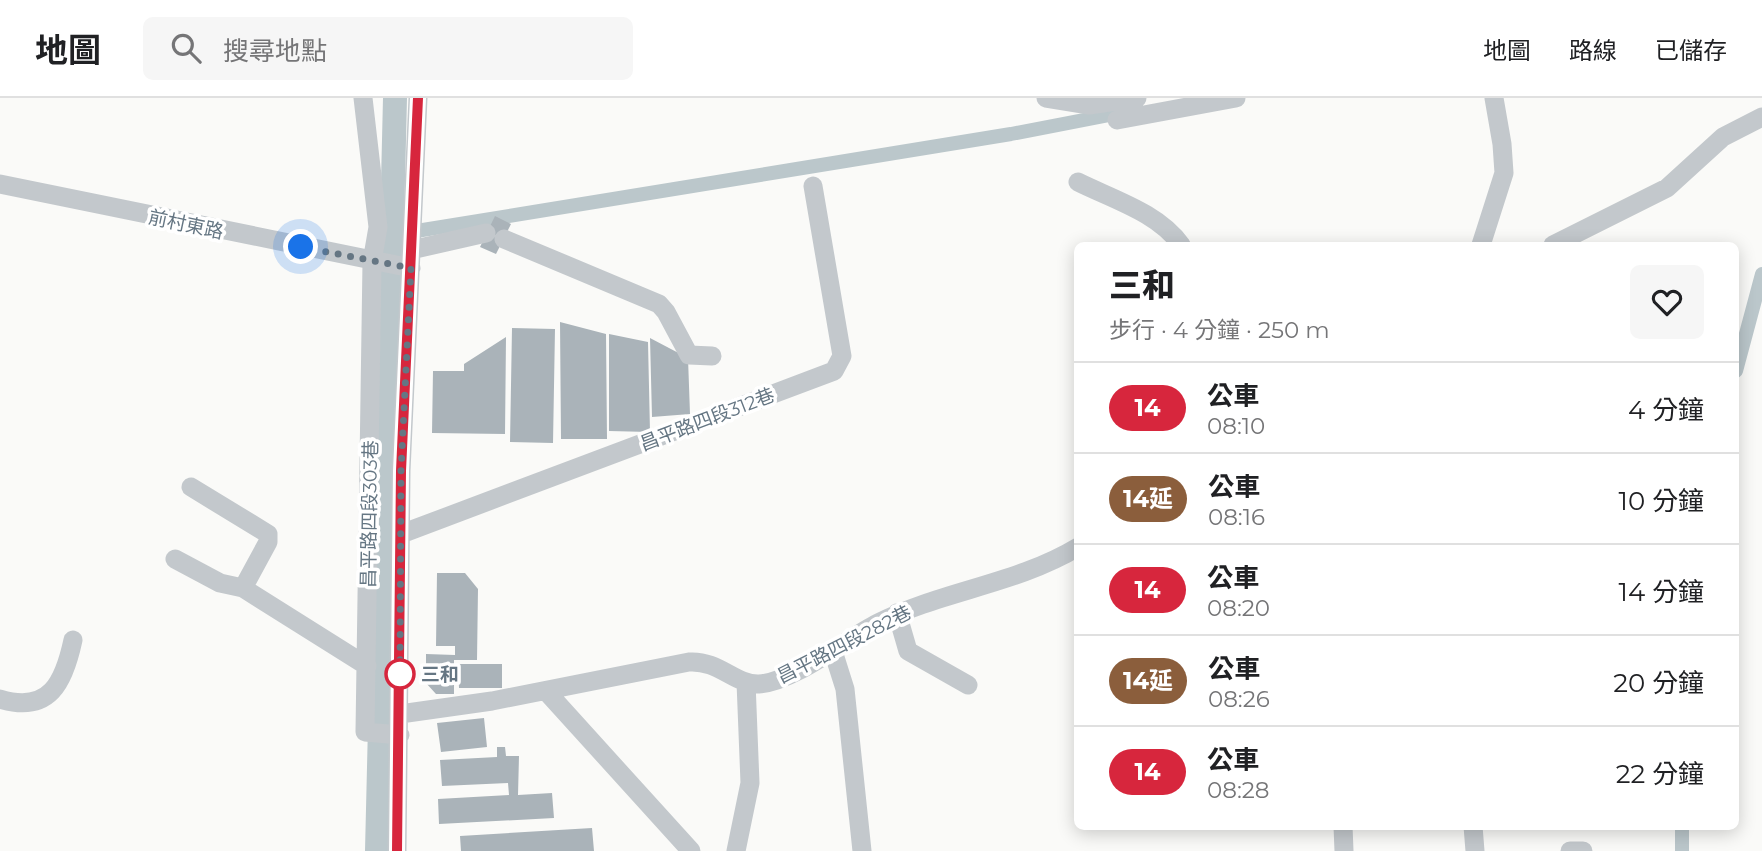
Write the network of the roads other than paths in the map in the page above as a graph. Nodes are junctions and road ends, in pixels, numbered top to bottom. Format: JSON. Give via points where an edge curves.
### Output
{"nodes":[{"id":1,"x":363,"y":98,"type":"edge"},
{"id":2,"x":418,"y":98,"type":"edge"},
{"id":3,"x":1046,"y":98,"type":"edge"},
{"id":4,"x":1137,"y":98,"type":"edge"},
{"id":5,"x":1236,"y":98,"type":"edge"},
{"id":6,"x":1494,"y":98,"type":"edge"},
{"id":7,"x":1762,"y":117,"type":"edge"},
{"id":8,"x":1117,"y":120,"type":"dead end"},
{"id":9,"x":1078,"y":182,"type":"dead end"},
{"id":10,"x":0,"y":184,"type":"edge"},
{"id":11,"x":813,"y":186,"type":"dead end"},
{"id":12,"x":1179,"y":242,"type":"edge"},
{"id":13,"x":1482,"y":242,"type":"edge"},
{"id":14,"x":1559,"y":242,"type":"edge"},
{"id":15,"x":372,"y":262,"type":"junction"},
{"id":16,"x":408,"y":262,"type":"junction"},
{"id":17,"x":712,"y":356,"type":"dead end"},
{"id":18,"x":191,"y":487,"type":"dead end"},
{"id":19,"x":401,"y":534,"type":"junction"},
{"id":20,"x":1074,"y":549,"type":"edge"},
{"id":21,"x":175,"y":559,"type":"dead end"},
{"id":22,"x":243,"y":588,"type":"junction"},
{"id":23,"x":897,"y":613,"type":"junction"},
{"id":24,"x":73,"y":640,"type":"dead end"},
{"id":25,"x":833,"y":651,"type":"junction"},
{"id":26,"x":367,"y":666,"type":"junction"},
{"id":27,"x":746,"y":682,"type":"junction"},
{"id":28,"x":968,"y":685,"type":"dead end"},
{"id":29,"x":546,"y":691,"type":"junction"},
{"id":30,"x":0,"y":699,"type":"edge"},
{"id":31,"x":400,"y":714,"type":"junction"},
{"id":32,"x":400,"y":735,"type":"junction"},
{"id":33,"x":1343,"y":830,"type":"edge"},
{"id":34,"x":1473,"y":830,"type":"edge"},
{"id":35,"x":397,"y":851,"type":"edge"},
{"id":36,"x":691,"y":851,"type":"edge"},
{"id":37,"x":736,"y":851,"type":"edge"},
{"id":38,"x":862,"y":851,"type":"edge"},
{"id":39,"x":1344,"y":851,"type":"edge"},
{"id":40,"x":1475,"y":851,"type":"edge"},
{"id":41,"x":1570,"y":851,"type":"edge"},
{"id":42,"x":1583,"y":851,"type":"edge"}],
"edges":[{"from":1,"to":15,"type":"street","name":"昌平路四段303巷","via":[[378,227]]},
{"from":2,"to":16,"type":"street"},
{"from":3,"to":4,"type":"street","via":[[1089,105]]},
{"from":5,"to":8,"type":"street"},
{"from":6,"to":13,"type":"street","via":[[1504,173]]},
{"from":7,"to":14,"type":"street","via":[[1723,137],[1667,188]]},
{"from":9,"to":12,"type":"street","via":[[1145,214]]},
{"from":10,"to":15,"type":"street","name":"前村東路"},
{"from":11,"to":19,"type":"street","name":"昌平路四段312巷","via":[[842,356],[834,372]]},
{"from":15,"to":16,"type":"street","name":"前村東路"},
{"from":15,"to":26,"type":"street","name":"昌平路四段303巷"},
{"from":16,"to":17,"type":"street","via":[[495,236],[659,304],[689,355]]},
{"from":16,"to":19,"type":"street"},
{"from":18,"to":22,"type":"street","via":[[268,534]]},
{"from":19,"to":31,"type":"street"},
{"from":20,"to":23,"type":"street","name":"昌平路四段282巷"},
{"from":21,"to":22,"type":"street","via":[[220,583]]},
{"from":22,"to":26,"type":"street"},
{"from":23,"to":25,"type":"street","name":"昌平路四段282巷"},
{"from":23,"to":28,"type":"street","via":[[908,651]]},
{"from":24,"to":30,"type":"street","via":[[65,674],[47,696],[31,702]]},
{"from":25,"to":27,"type":"street","name":"昌平路四段282巷","via":[[770,682]]},
{"from":25,"to":38,"type":"street","via":[[845,689]]},
{"from":26,"to":32,"type":"street","name":"昌平路四段303巷","via":[[365,732]]},
{"from":27,"to":29,"type":"street","via":[[697,661]]},
{"from":27,"to":37,"type":"street","via":[[750,783]]},
{"from":29,"to":31,"type":"street"},
{"from":29,"to":36,"type":"street"},
{"from":31,"to":32,"type":"street"},
{"from":32,"to":35,"type":"street"},
{"from":33,"to":39,"type":"street"},
{"from":34,"to":40,"type":"street"},
{"from":41,"to":42,"type":"street"}]}
